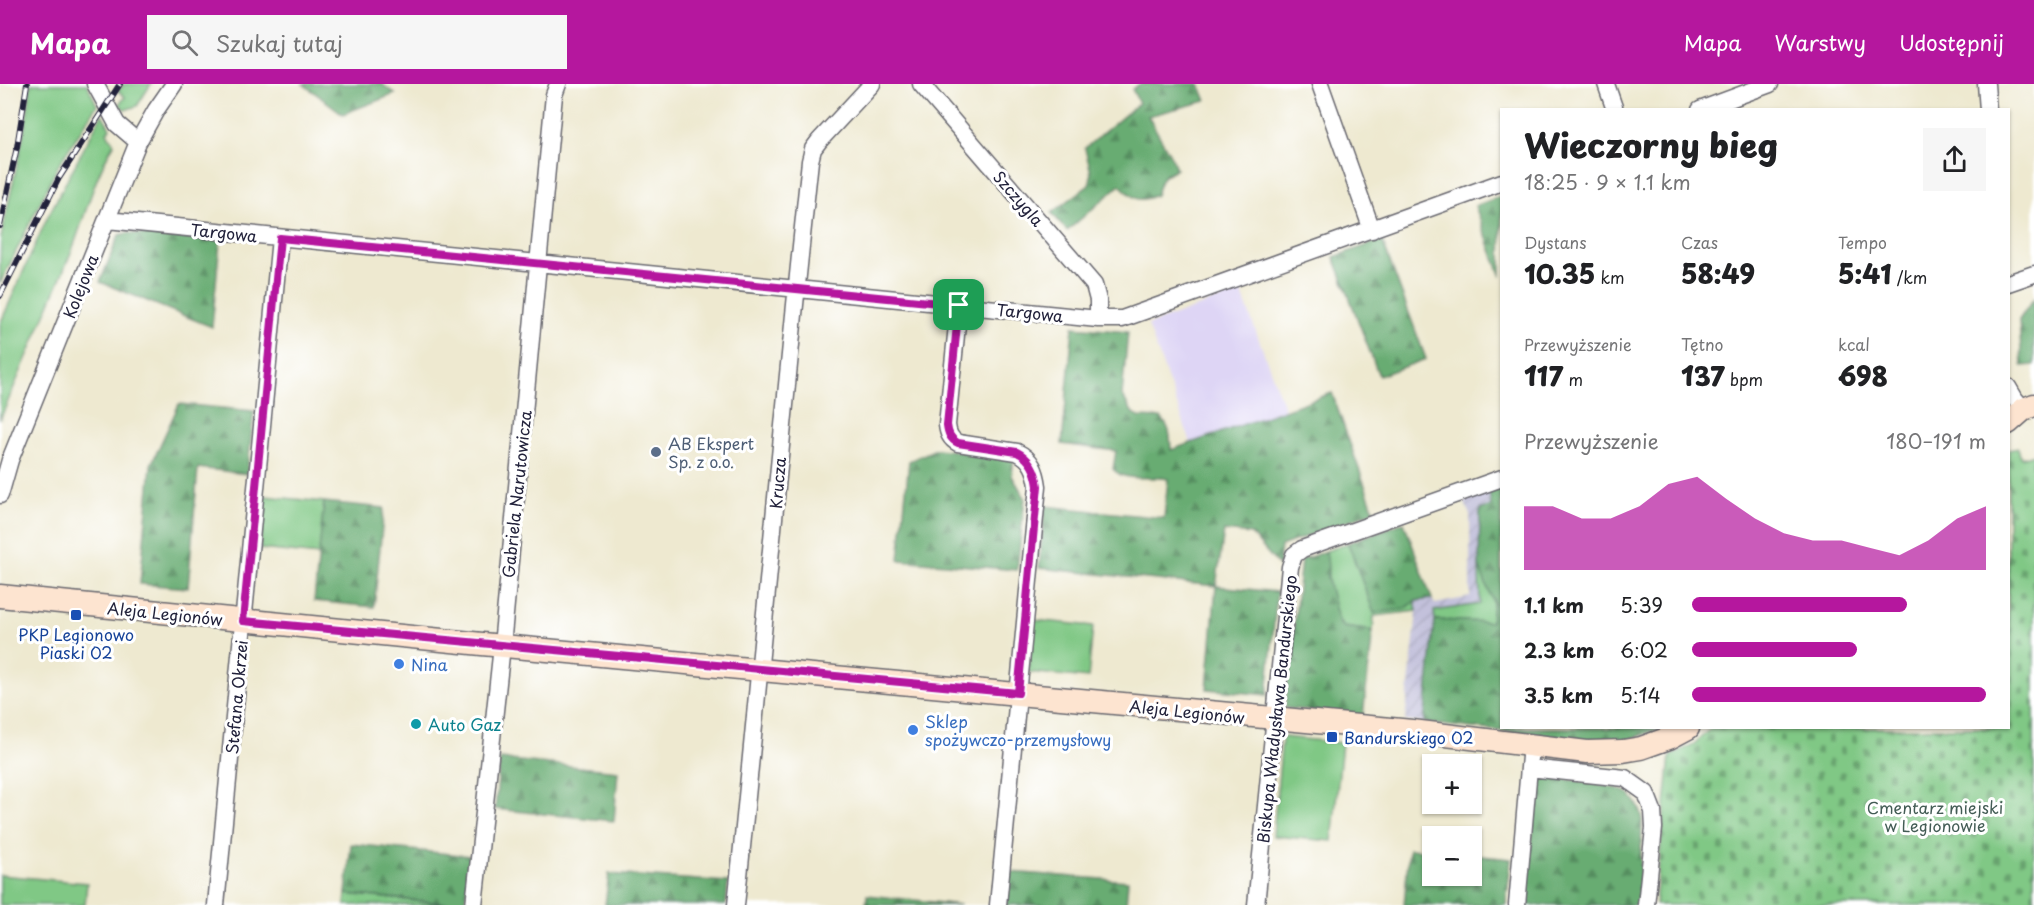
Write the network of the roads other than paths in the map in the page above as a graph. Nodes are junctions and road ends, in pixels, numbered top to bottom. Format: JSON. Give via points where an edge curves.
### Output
{"nodes":[{"id":1,"x":95,"y":84,"type":"edge"},
{"id":2,"x":174,"y":84,"type":"edge"},
{"id":3,"x":558,"y":84,"type":"edge"},
{"id":4,"x":872,"y":84,"type":"edge"},
{"id":5,"x":921,"y":84,"type":"edge"},
{"id":6,"x":1320,"y":84,"type":"edge"},
{"id":7,"x":1606,"y":84,"type":"edge"},
{"id":8,"x":1770,"y":84,"type":"edge"},
{"id":9,"x":1986,"y":84,"type":"edge"},
{"id":10,"x":1614,"y":108,"type":"edge"},
{"id":11,"x":1705,"y":108,"type":"edge"},
{"id":12,"x":1988,"y":108,"type":"edge"},
{"id":13,"x":138,"y":142,"type":"junction"},
{"id":14,"x":1500,"y":183,"type":"edge"},
{"id":15,"x":107,"y":220,"type":"junction"},
{"id":16,"x":1372,"y":230,"type":"junction"},
{"id":17,"x":280,"y":238,"type":"junction"},
{"id":18,"x":538,"y":264,"type":"junction"},
{"id":19,"x":2034,"y":274,"type":"edge"},
{"id":20,"x":2010,"y":283,"type":"edge"},
{"id":21,"x":796,"y":289,"type":"junction"},
{"id":22,"x":959,"y":305,"type":"junction"},
{"id":23,"x":1098,"y":319,"type":"junction"},
{"id":24,"x":2010,"y":390,"type":"edge"},
{"id":25,"x":2022,"y":412,"type":"edge"},
{"id":26,"x":1500,"y":479,"type":"edge"},
{"id":27,"x":0,"y":495,"type":"edge"},
{"id":28,"x":0,"y":596,"type":"edge"},
{"id":29,"x":243,"y":621,"type":"junction"},
{"id":30,"x":502,"y":646,"type":"junction"},
{"id":31,"x":760,"y":670,"type":"junction"},
{"id":32,"x":1018,"y":693,"type":"junction"},
{"id":33,"x":1275,"y":719,"type":"junction"},
{"id":34,"x":1686,"y":729,"type":"edge"},
{"id":35,"x":1530,"y":757,"type":"junction"},
{"id":36,"x":216,"y":905,"type":"edge"},
{"id":37,"x":474,"y":905,"type":"edge"},
{"id":38,"x":736,"y":905,"type":"edge"},
{"id":39,"x":998,"y":905,"type":"edge"},
{"id":40,"x":1256,"y":905,"type":"edge"},
{"id":41,"x":1517,"y":905,"type":"edge"},
{"id":42,"x":1646,"y":905,"type":"edge"}],
"edges":[{"from":1,"to":13,"type":"street","via":[[117,124]]},
{"from":2,"to":13,"type":"street","name":"Kolejowa"},
{"from":3,"to":18,"type":"street","name":"Gabriela Narutowicza"},
{"from":4,"to":21,"type":"street","name":"Krucza","via":[[813,150]]},
{"from":5,"to":23,"type":"street","name":"Szczygla","via":[[1094,285]]},
{"from":6,"to":16,"type":"street"},
{"from":7,"to":10,"type":"street"},
{"from":8,"to":11,"type":"street"},
{"from":9,"to":12,"type":"street"},
{"from":13,"to":15,"type":"street","name":"Kolejowa"},
{"from":14,"to":16,"type":"street","name":"Targowa"},
{"from":15,"to":17,"type":"street","name":"Targowa"},
{"from":15,"to":27,"type":"street","name":"Kolejowa","via":[[10,460]]},
{"from":16,"to":23,"type":"street","name":"Targowa","via":[[1132,317]]},
{"from":17,"to":18,"type":"street","name":"Targowa"},
{"from":17,"to":29,"type":"street","name":"Stefana Okrzei"},
{"from":18,"to":21,"type":"street","name":"Targowa"},
{"from":18,"to":30,"type":"street","name":"Gabriela Narutowicza"},
{"from":19,"to":20,"type":"street"},
{"from":21,"to":22,"type":"street","name":"Targowa"},
{"from":21,"to":31,"type":"street","name":"Krucza"},
{"from":22,"to":23,"type":"street","name":"Targowa"},
{"from":22,"to":32,"type":"street","via":[[948,431],[958,443],[1025,456],[1034,468],[1038,486]]},
{"from":24,"to":25,"type":"street"},
{"from":26,"to":33,"type":"street","name":"Biskupa Władysława Bandurskiego","via":[[1294,555]]},
{"from":28,"to":29,"type":"street","name":"Aleja Legionów"},
{"from":29,"to":30,"type":"street","name":"Aleja Legionów"},
{"from":29,"to":36,"type":"street","name":"Stefana Okrzei"},
{"from":30,"to":31,"type":"street","name":"Aleja Legionów"},
{"from":30,"to":37,"type":"street","name":"Gabriela Narutowicza"},
{"from":31,"to":32,"type":"street","name":"Aleja Legionów"},
{"from":31,"to":38,"type":"street","name":"Krucza"},
{"from":32,"to":33,"type":"street","name":"Aleja Legionów"},
{"from":32,"to":39,"type":"street"},
{"from":33,"to":35,"type":"street","name":"Aleja Legionów","via":[[1408,731]]},
{"from":33,"to":40,"type":"street","name":"Biskupa Władysława Bandurskiego"},
{"from":34,"to":35,"type":"street","name":"Aleja Legionów","via":[[1651,745],[1623,751]]},
{"from":35,"to":41,"type":"street"},
{"from":35,"to":42,"type":"street","via":[[1625,778],[1646,793],[1654,828]]}]}
